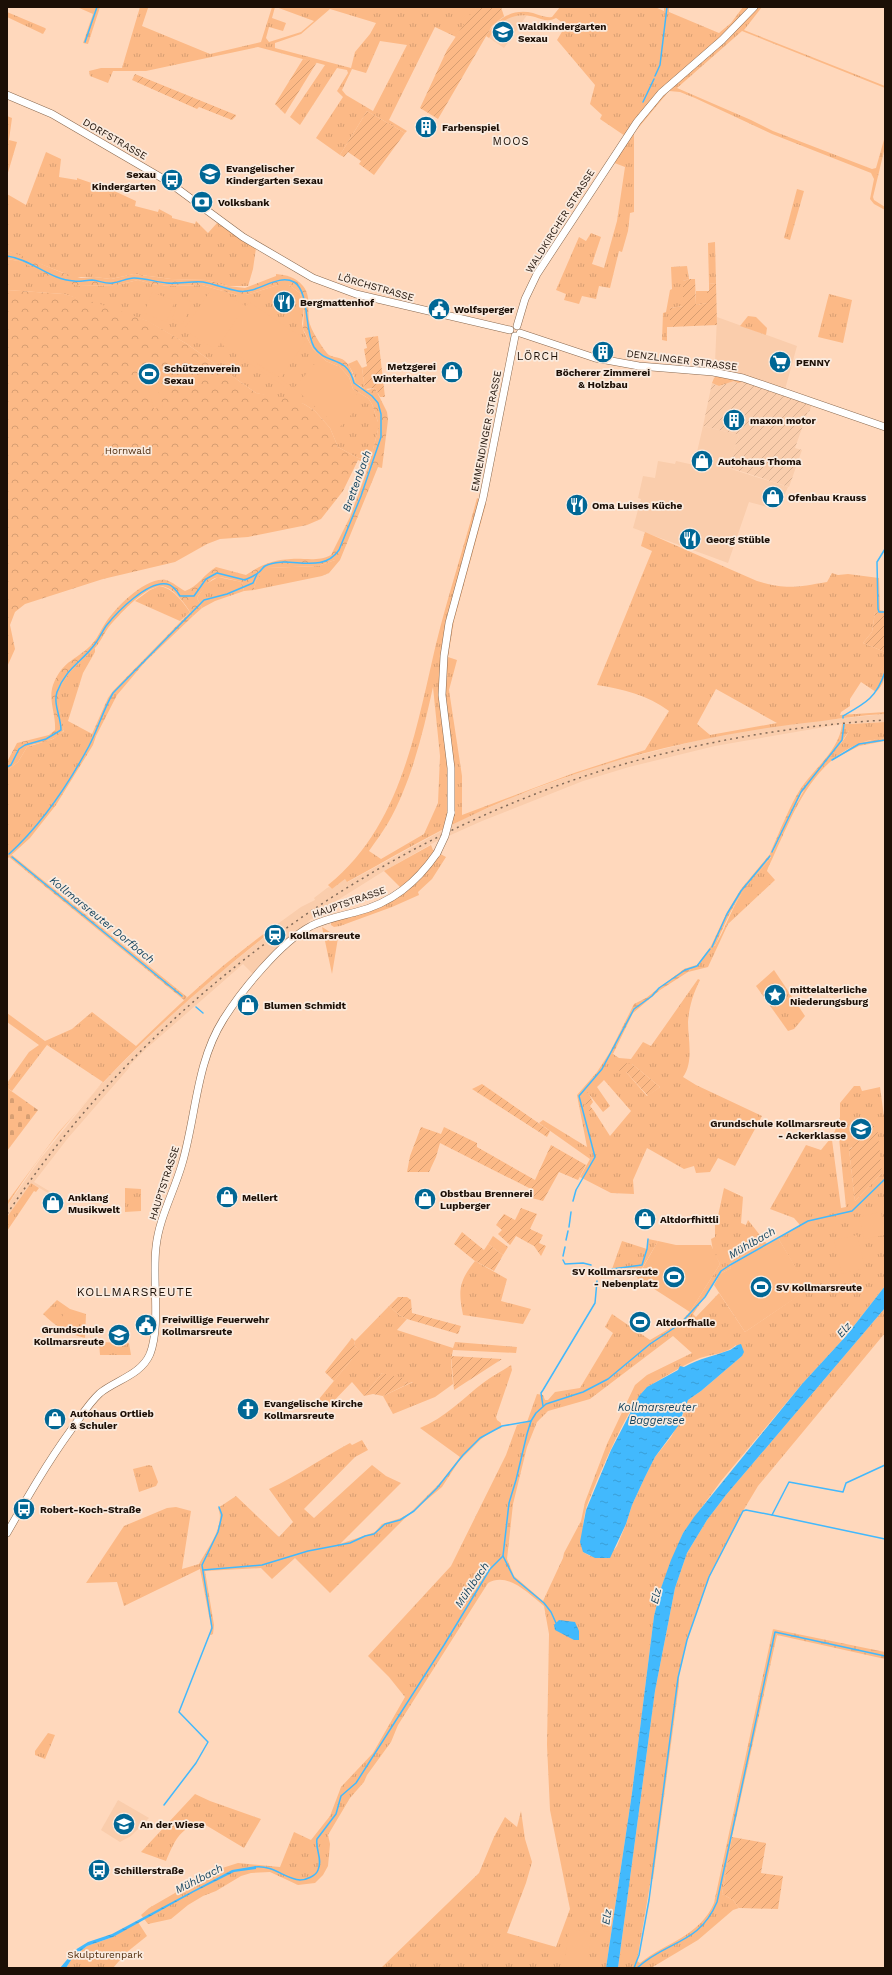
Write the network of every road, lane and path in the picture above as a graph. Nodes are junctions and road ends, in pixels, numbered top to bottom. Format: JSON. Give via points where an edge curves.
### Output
{"nodes":[{"id":1,"x":754,"y":7,"type":"edge"},
{"id":2,"x":7,"y":95,"type":"edge"},
{"id":3,"x":207,"y":211,"type":"joint"},
{"id":4,"x":515,"y":332,"type":"junction"},
{"id":5,"x":885,"y":426,"type":"edge"},
{"id":6,"x":451,"y":813,"type":"joint"},
{"id":7,"x":7,"y":1533,"type":"edge"}],
"edges":[{"from":1,"to":4,"type":"main road","name":"WALDKIRCHER STRASSE","via":[[726,36],[661,94],[630,131],[537,274],[525,299]]},
{"from":2,"to":3,"type":"main road","name":"DORFSTRASSE","via":[[52,114],[105,144],[170,183]]},
{"from":3,"to":4,"type":"main road","name":"LÖRCHSTRASSE","via":[[248,240],[325,283],[393,304]]},
{"from":4,"to":5,"type":"main road","name":"DENZLINGER STRASSE","via":[[595,358],[638,366],[713,372],[743,378],[773,386]]},
{"from":4,"to":6,"type":"main road","name":"EMMENDINGER STRASSE","via":[[485,489],[449,623],[442,673],[452,780]]},
{"from":6,"to":7,"type":"main road","name":"HAUPTSTRASSE","bridge":true,"via":[[445,836],[436,852],[424,870],[403,891],[387,901],[359,912],[319,922],[300,932],[259,973],[221,1022],[204,1065],[182,1165],[158,1233],[155,1256],[154,1336],[150,1353],[140,1367],[94,1399],[54,1453]]}]}
